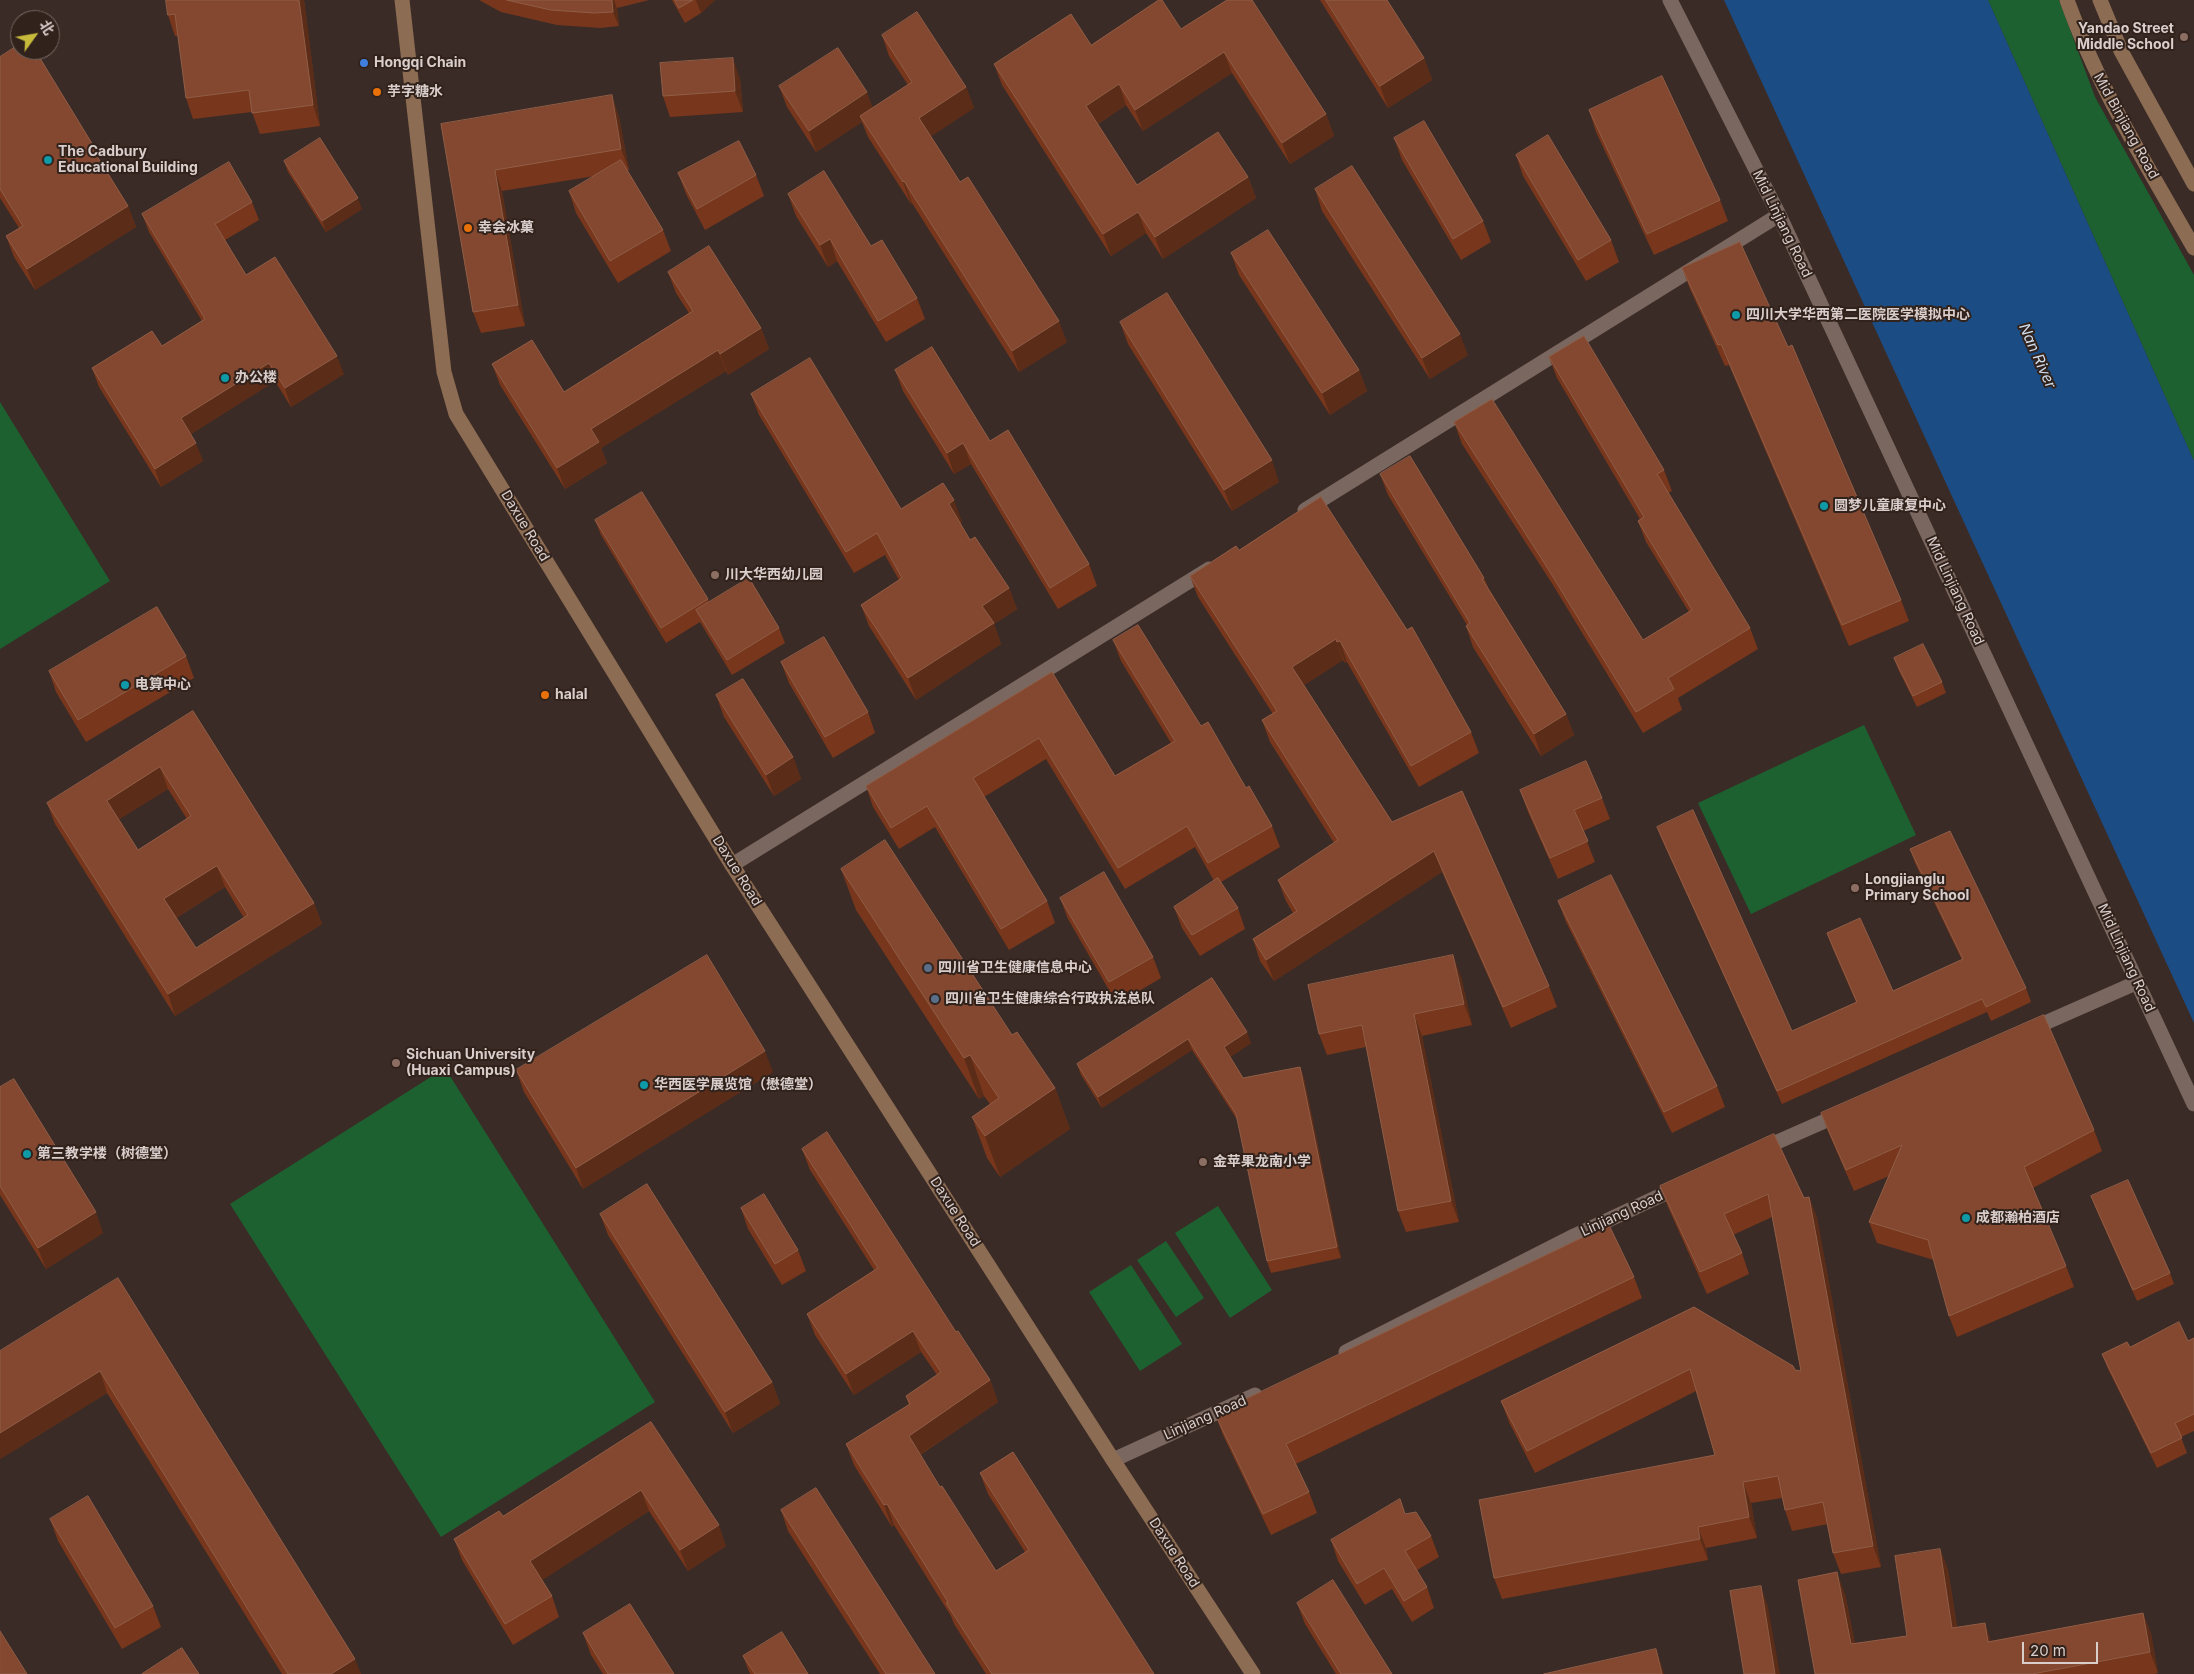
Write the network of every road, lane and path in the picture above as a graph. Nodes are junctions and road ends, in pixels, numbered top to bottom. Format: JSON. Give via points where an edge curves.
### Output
{"nodes":[{"id":1,"x":402,"y":0,"type":"edge"},
{"id":2,"x":1670,"y":0,"type":"edge"},
{"id":3,"x":2066,"y":0,"type":"edge"},
{"id":4,"x":2100,"y":0,"type":"edge"},
{"id":5,"x":2194,"y":184,"type":"edge"},
{"id":6,"x":1779,"y":215,"type":"junction"},
{"id":7,"x":2194,"y":248,"type":"edge"},
{"id":8,"x":1290,"y":519,"type":"edge"},
{"id":9,"x":1222,"y":561,"type":"edge"},
{"id":10,"x":732,"y":865,"type":"junction"},
{"id":11,"x":2138,"y":982,"type":"junction"},
{"id":12,"x":2020,"y":1034,"type":"edge"},
{"id":13,"x":2194,"y":1104,"type":"edge"},
{"id":14,"x":1856,"y":1107,"type":"edge"},
{"id":15,"x":1748,"y":1155,"type":"edge"},
{"id":16,"x":1696,"y":1180,"type":"edge"},
{"id":17,"x":1331,"y":1359,"type":"edge"},
{"id":18,"x":1270,"y":1389,"type":"edge"},
{"id":19,"x":1113,"y":1460,"type":"junction"},
{"id":20,"x":1253,"y":1674,"type":"edge"}],
"edges":[{"from":1,"to":10,"type":"street","name":"Daxue Road","via":[[444,372],[456,414]]},
{"from":2,"to":6,"type":"street","name":"Mid Linjiang Road"},
{"from":3,"to":7,"type":"street","name":"Mid Binjiang Road","via":[[2103,85]]},
{"from":4,"to":5,"type":"street","via":[[2121,51]]},
{"from":6,"to":8,"type":"street"},
{"from":6,"to":11,"type":"street","name":"Mid Linjiang Road"},
{"from":9,"to":10,"type":"street"},
{"from":10,"to":19,"type":"street","name":"Daxue Road"},
{"from":11,"to":12,"type":"street"},
{"from":11,"to":13,"type":"street","name":"Mid Linjiang Road"},
{"from":14,"to":15,"type":"street"},
{"from":16,"to":17,"type":"street","name":"Linjiang Road","via":[[1574,1236]]},
{"from":18,"to":19,"type":"street","name":"Linjiang Road"},
{"from":19,"to":20,"type":"street","name":"Daxue Road"}]}
